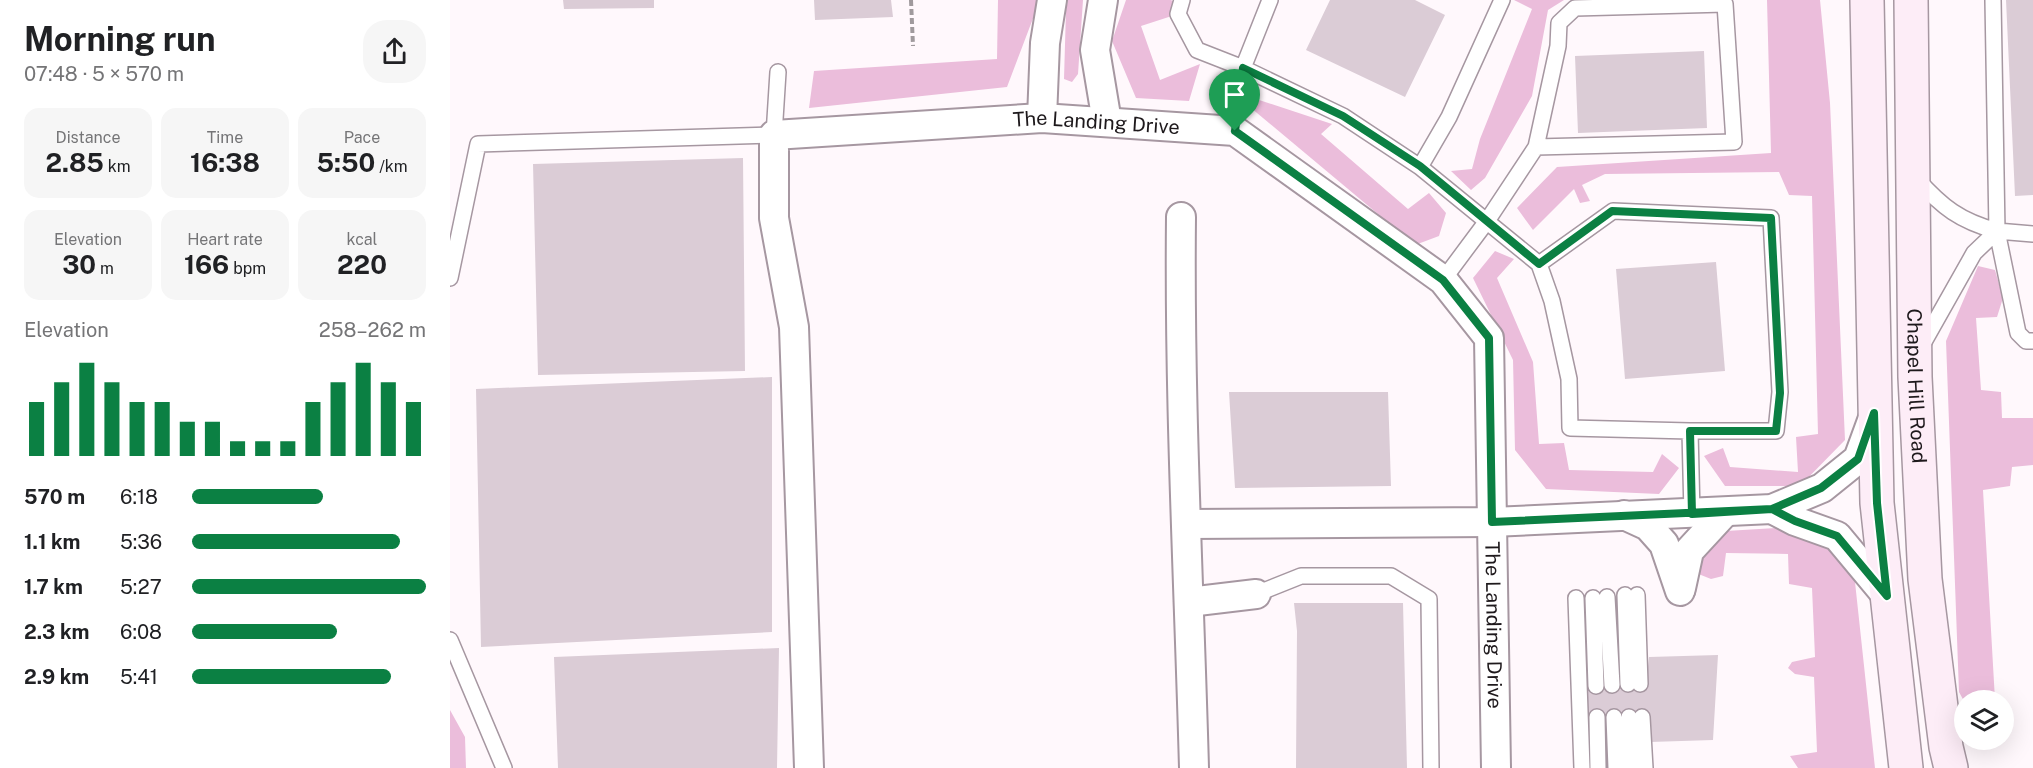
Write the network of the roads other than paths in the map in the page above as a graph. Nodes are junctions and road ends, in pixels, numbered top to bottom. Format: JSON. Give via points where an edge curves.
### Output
{"nodes":[{"id":1,"x":1052,"y":0,"type":"edge"},
{"id":2,"x":1103,"y":0,"type":"edge"},
{"id":3,"x":1182,"y":0,"type":"edge"},
{"id":4,"x":1270,"y":0,"type":"edge"},
{"id":5,"x":1502,"y":0,"type":"edge"},
{"id":6,"x":1845,"y":0,"type":"edge"},
{"id":7,"x":1867,"y":0,"type":"edge"},
{"id":8,"x":1911,"y":0,"type":"edge"},
{"id":9,"x":1993,"y":0,"type":"edge"},
{"id":10,"x":1868,"y":40,"type":"junction"},
{"id":11,"x":1243,"y":68,"type":"junction"},
{"id":12,"x":778,"y":72,"type":"dead end"},
{"id":13,"x":1042,"y":118,"type":"junction"},
{"id":14,"x":1107,"y":122,"type":"junction"},
{"id":15,"x":1235,"y":131,"type":"junction"},
{"id":16,"x":774,"y":135,"type":"junction"},
{"id":17,"x":1536,"y":147,"type":"junction"},
{"id":18,"x":1420,"y":166,"type":"junction"},
{"id":19,"x":1912,"y":173,"type":"junction"},
{"id":20,"x":1181,"y":217,"type":"dead end"},
{"id":21,"x":1487,"y":221,"type":"junction"},
{"id":22,"x":1997,"y":231,"type":"junction"},
{"id":23,"x":2033,"y":234,"type":"edge"},
{"id":24,"x":1539,"y":264,"type":"junction"},
{"id":25,"x":450,"y":278,"type":"edge"},
{"id":26,"x":1443,"y":280,"type":"junction"},
{"id":27,"x":2033,"y":341,"type":"edge"},
{"id":28,"x":1915,"y":357,"type":"junction"},
{"id":29,"x":1874,"y":413,"type":"junction"},
{"id":30,"x":1690,"y":431,"type":"junction"},
{"id":31,"x":1772,"y":509,"type":"junction"},
{"id":32,"x":1725,"y":512,"type":"junction"},
{"id":33,"x":1692,"y":514,"type":"junction"},
{"id":34,"x":1624,"y":515,"type":"junction"},
{"id":35,"x":1492,"y":522,"type":"junction"},
{"id":36,"x":1187,"y":524,"type":"junction"},
{"id":37,"x":1256,"y":594,"type":"joint"},
{"id":38,"x":1631,"y":595,"type":"dead end"},
{"id":39,"x":1887,"y":596,"type":"junction"},
{"id":40,"x":1600,"y":597,"type":"dead end"},
{"id":41,"x":1576,"y":598,"type":"dead end"},
{"id":42,"x":1189,"y":602,"type":"junction"},
{"id":43,"x":450,"y":640,"type":"edge"},
{"id":44,"x":1634,"y":684,"type":"dead end"},
{"id":45,"x":1604,"y":685,"type":"dead end"},
{"id":46,"x":1597,"y":717,"type":"dead end"},
{"id":47,"x":1628,"y":717,"type":"junction"},
{"id":48,"x":504,"y":768,"type":"edge"},
{"id":49,"x":809,"y":768,"type":"edge"},
{"id":50,"x":1194,"y":768,"type":"edge"},
{"id":51,"x":1431,"y":768,"type":"edge"},
{"id":52,"x":1496,"y":768,"type":"edge"},
{"id":53,"x":1582,"y":768,"type":"edge"},
{"id":54,"x":1598,"y":768,"type":"edge"},
{"id":55,"x":1616,"y":768,"type":"edge"},
{"id":56,"x":1630,"y":768,"type":"edge"},
{"id":57,"x":1645,"y":768,"type":"edge"},
{"id":58,"x":1906,"y":768,"type":"edge"},
{"id":59,"x":1951,"y":768,"type":"edge"}],
"edges":[{"from":1,"to":13,"type":"street","via":[[1045,43]]},
{"from":2,"to":14,"type":"street","via":[[1095,50]]},
{"from":3,"to":11,"type":"lane","via":[[1178,14],[1197,50]]},
{"from":4,"to":11,"type":"lane"},
{"from":5,"to":18,"type":"lane","via":[[1449,117]]},
{"from":6,"to":10,"type":"main road"},
{"from":7,"to":10,"type":"main road"},
{"from":8,"to":19,"type":"main road","name":"Chapel Hill Road"},
{"from":9,"to":22,"type":"lane"},
{"from":10,"to":29,"type":"main road"},
{"from":11,"to":15,"type":"lane"},
{"from":11,"to":18,"type":"lane","via":[[1343,116]]},
{"from":12,"to":16,"type":"lane"},
{"from":13,"to":14,"type":"street","name":"The Landing Drive"},
{"from":13,"to":16,"type":"street","name":"The Landing Drive"},
{"from":14,"to":15,"type":"street","name":"The Landing Drive"},
{"from":15,"to":26,"type":"street","name":"The Landing Drive"},
{"from":16,"to":25,"type":"lane","via":[[478,144]]},
{"from":16,"to":49,"type":"street","via":[[774,218],[794,327]]},
{"from":17,"to":17,"type":"lane","via":[[1734,142],[1725,4],[1575,8],[1559,23],[1558,46]]},
{"from":17,"to":21,"type":"lane"},
{"from":18,"to":21,"type":"lane"},
{"from":19,"to":22,"type":"lane","via":[[1951,213]]},
{"from":19,"to":28,"type":"main road","name":"Chapel Hill Road"},
{"from":20,"to":36,"type":"street"},
{"from":21,"to":24,"type":"lane"},
{"from":21,"to":26,"type":"lane"},
{"from":22,"to":23,"type":"lane"},
{"from":22,"to":27,"type":"lane","via":[[2018,333],[2026,341]]},
{"from":22,"to":28,"type":"lane","via":[[1974,253]]},
{"from":24,"to":30,"type":"lane","via":[[1552,301],[1569,379],[1570,428]]},
{"from":24,"to":30,"type":"lane","via":[[1612,211],[1771,218],[1780,393],[1776,431]]},
{"from":26,"to":35,"type":"street","name":"The Landing Drive","via":[[1489,338]]},
{"from":28,"to":59,"type":"main road","name":"Chapel Hill Road","via":[[1925,579]]},
{"from":29,"to":31,"type":"street","via":[[1858,459],[1821,488]]},
{"from":29,"to":39,"type":"main road","via":[[1877,503]]},
{"from":30,"to":33,"type":"lane"},
{"from":31,"to":32,"type":"street"},
{"from":31,"to":39,"type":"street","via":[[1837,536]]},
{"from":32,"to":33,"type":"street"},
{"from":32,"to":34,"type":"street","via":[[1689,551],[1680,591],[1664,544],[1648,526]]},
{"from":33,"to":34,"type":"street"},
{"from":34,"to":35,"type":"street"},
{"from":35,"to":36,"type":"street"},
{"from":35,"to":52,"type":"street","name":"The Landing Drive"},
{"from":36,"to":42,"type":"street"},
{"from":37,"to":42,"type":"street"},
{"from":37,"to":51,"type":"lane","via":[[1301,576],[1391,576],[1429,599]]},
{"from":38,"to":44,"type":"lane"},
{"from":39,"to":58,"type":"main road"},
{"from":40,"to":45,"type":"lane"},
{"from":41,"to":53,"type":"lane"},
{"from":42,"to":50,"type":"street"},
{"from":43,"to":48,"type":"lane"},
{"from":46,"to":54,"type":"lane"},
{"from":47,"to":55,"type":"lane"},
{"from":47,"to":56,"type":"lane"},
{"from":47,"to":57,"type":"lane"}]}
